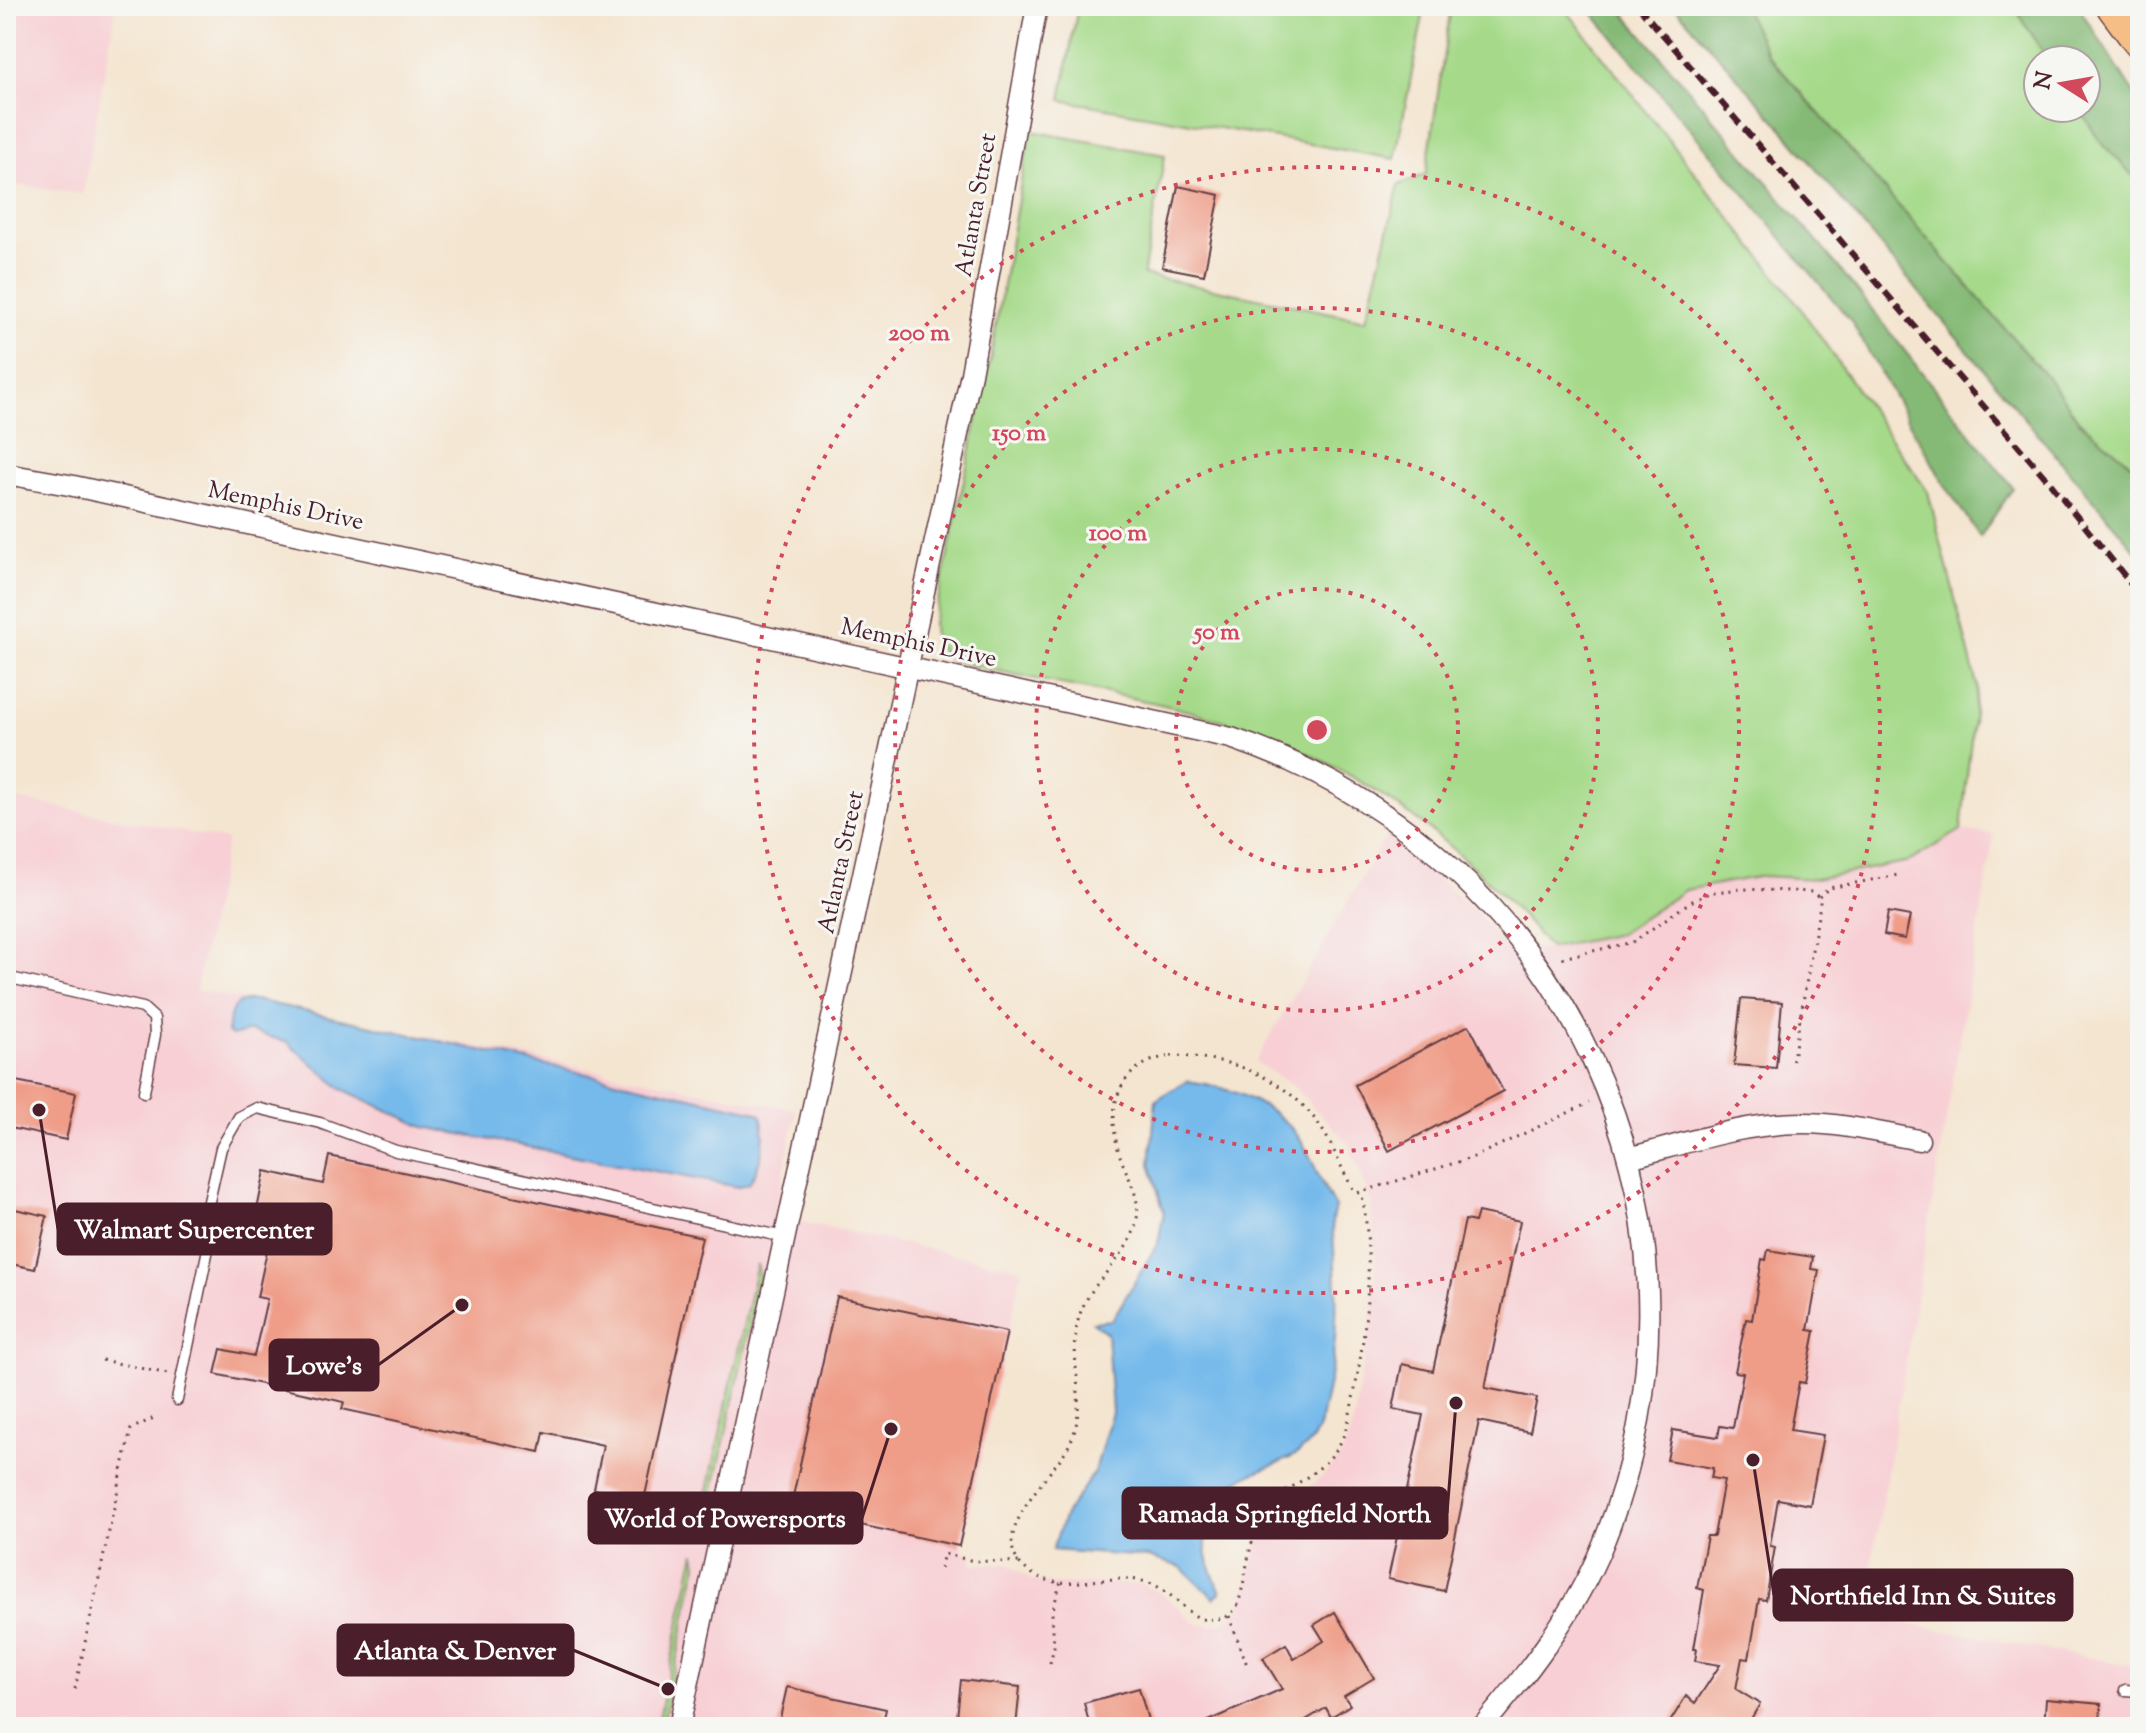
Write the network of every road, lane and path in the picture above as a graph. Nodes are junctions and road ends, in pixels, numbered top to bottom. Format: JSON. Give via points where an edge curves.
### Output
{"nodes":[{"id":1,"x":1037,"y":6,"type":"edge"},
{"id":2,"x":2114,"y":6,"type":"edge"},
{"id":3,"x":2140,"y":41,"type":"edge"},
{"id":4,"x":6,"y":474,"type":"edge"},
{"id":5,"x":909,"y":667,"type":"junction"},
{"id":6,"x":1898,"y":875,"type":"dead end"},
{"id":7,"x":1819,"y":897,"type":"junction"},
{"id":8,"x":1562,"y":958,"type":"dead end"},
{"id":9,"x":6,"y":977,"type":"edge"},
{"id":10,"x":1792,"y":1064,"type":"dead end"},
{"id":11,"x":144,"y":1092,"type":"dead end"},
{"id":12,"x":1593,"y":1101,"type":"dead end"},
{"id":13,"x":1919,"y":1140,"type":"dead end"},
{"id":14,"x":1629,"y":1158,"type":"junction"},
{"id":15,"x":1358,"y":1193,"type":"junction"},
{"id":16,"x":784,"y":1237,"type":"junction"},
{"id":17,"x":102,"y":1360,"type":"dead end"},
{"id":18,"x":172,"y":1375,"type":"dead end"},
{"id":19,"x":177,"y":1400,"type":"dead end"},
{"id":20,"x":156,"y":1417,"type":"dead end"},
{"id":21,"x":1019,"y":1562,"type":"junction"},
{"id":22,"x":940,"y":1568,"type":"dead end"},
{"id":23,"x":1061,"y":1581,"type":"junction"},
{"id":24,"x":1229,"y":1616,"type":"junction"},
{"id":25,"x":1050,"y":1663,"type":"dead end"},
{"id":26,"x":1247,"y":1665,"type":"dead end"},
{"id":27,"x":75,"y":1689,"type":"dead end"},
{"id":28,"x":2125,"y":1690,"type":"dead end"},
{"id":29,"x":2140,"y":1691,"type":"edge"},
{"id":30,"x":679,"y":1727,"type":"edge"},
{"id":31,"x":1482,"y":1727,"type":"edge"}],
"edges":[{"from":1,"to":5,"type":"street","name":"Atlanta Street","via":[[971,374]]},
{"from":2,"to":3,"type":"highway"},
{"from":4,"to":5,"type":"street","name":"Memphis Drive"},
{"from":5,"to":14,"type":"street","name":"Memphis Drive","via":[[1231,738],[1272,752],[1383,813],[1468,882],[1535,960],[1586,1045]]},
{"from":5,"to":16,"type":"street","name":"Atlanta Street"},
{"from":6,"to":7,"type":"path","via":[[1829,888]]},
{"from":7,"to":8,"type":"path","via":[[1787,889],[1713,892],[1633,942]]},
{"from":7,"to":10,"type":"path"},
{"from":9,"to":11,"type":"lane","via":[[143,1008],[154,1018],[155,1035]]},
{"from":12,"to":15,"type":"path","via":[[1474,1157]]},
{"from":13,"to":14,"type":"street","via":[[1808,1122],[1782,1123]]},
{"from":14,"to":31,"type":"street","name":"Memphis Drive","via":[[1647,1258],[1649,1315],[1645,1380],[1628,1467],[1602,1547],[1577,1597],[1546,1647]]},
{"from":15,"to":21,"type":"path","via":[[1314,1118],[1267,1077],[1237,1064],[1185,1056],[1152,1060],[1129,1073],[1117,1090],[1113,1122],[1135,1192],[1137,1217],[1128,1243],[1088,1296],[1079,1317],[1075,1338],[1080,1417],[1068,1447],[1017,1518],[1012,1535]]},
{"from":15,"to":24,"type":"path","via":[[1365,1215],[1368,1311],[1347,1425],[1324,1466],[1264,1515],[1238,1604]]},
{"from":16,"to":19,"type":"lane","via":[[396,1151],[320,1123],[257,1108],[239,1117],[221,1148],[207,1210],[209,1244]]},
{"from":16,"to":30,"type":"street","name":"Atlanta Street"},
{"from":17,"to":18,"type":"path"},
{"from":20,"to":27,"type":"path","via":[[131,1429]]},
{"from":21,"to":22,"type":"path","via":[[944,1554]]},
{"from":21,"to":23,"type":"path","via":[[1031,1573]]},
{"from":23,"to":24,"type":"path","via":[[1146,1582],[1174,1596],[1201,1619]]},
{"from":23,"to":25,"type":"path","via":[[1052,1613]]},
{"from":24,"to":26,"type":"path"},
{"from":28,"to":29,"type":"lane"}]}
